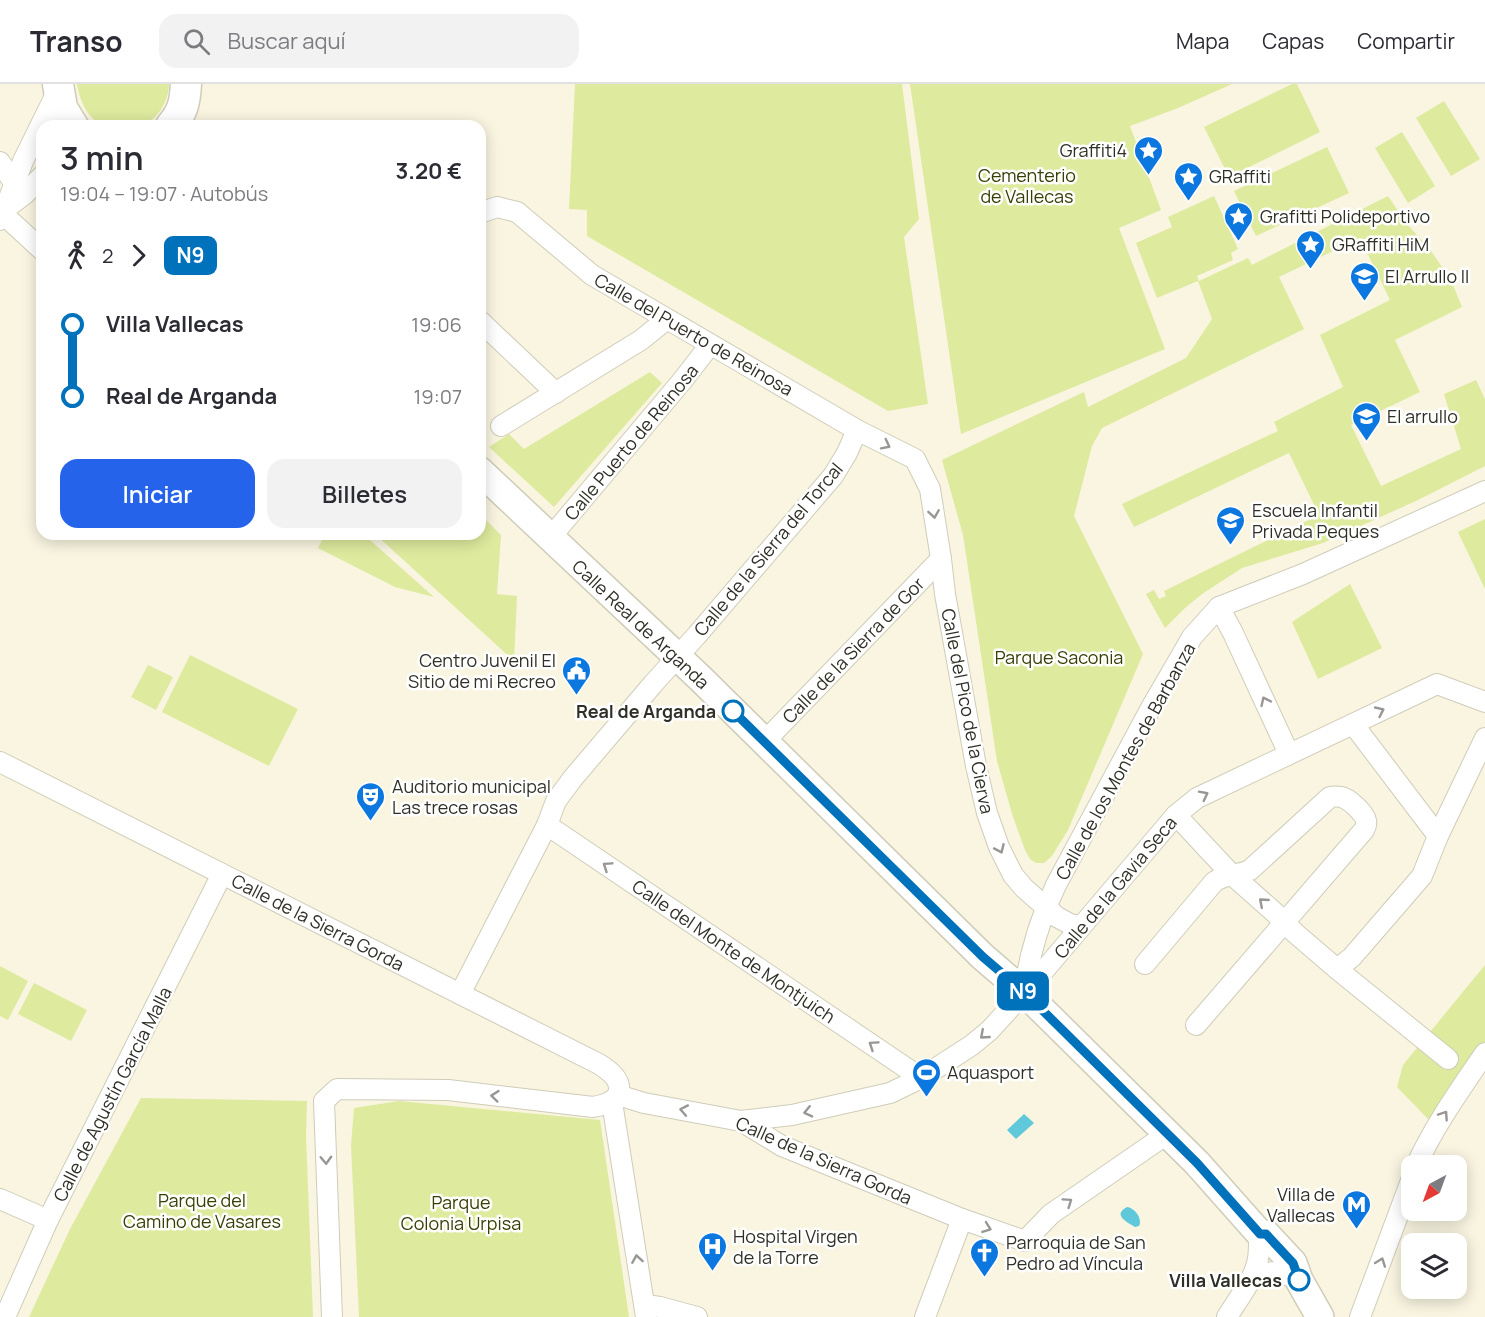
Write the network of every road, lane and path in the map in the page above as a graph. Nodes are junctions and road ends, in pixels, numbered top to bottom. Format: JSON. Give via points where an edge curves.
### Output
{"nodes":[{"id":1,"x":58,"y":87,"type":"edge"},
{"id":2,"x":186,"y":103,"type":"edge"},
{"id":3,"x":42,"y":120,"type":"edge"},
{"id":4,"x":69,"y":120,"type":"edge"},
{"id":5,"x":176,"y":120,"type":"edge"},
{"id":6,"x":36,"y":134,"type":"edge"},
{"id":7,"x":0,"y":162,"type":"edge"},
{"id":8,"x":14,"y":183,"type":"junction"},
{"id":9,"x":36,"y":183,"type":"edge"},
{"id":10,"x":486,"y":211,"type":"edge"},
{"id":11,"x":3,"y":214,"type":"edge"},
{"id":12,"x":36,"y":244,"type":"edge"},
{"id":13,"x":667,"y":319,"type":"junction"},
{"id":14,"x":486,"y":327,"type":"edge"},
{"id":15,"x":710,"y":345,"type":"junction"},
{"id":16,"x":556,"y":393,"type":"junction"},
{"id":17,"x":501,"y":426,"type":"dead end"},
{"id":18,"x":857,"y":430,"type":"junction"},
{"id":19,"x":915,"y":459,"type":"joint"},
{"id":20,"x":486,"y":477,"type":"edge"},
{"id":21,"x":1485,"y":491,"type":"edge"},
{"id":22,"x":550,"y":538,"type":"junction"},
{"id":23,"x":941,"y":559,"type":"junction"},
{"id":24,"x":1219,"y":607,"type":"junction"},
{"id":25,"x":677,"y":657,"type":"junction"},
{"id":26,"x":1485,"y":702,"type":"edge"},
{"id":27,"x":1353,"y":724,"type":"junction"},
{"id":28,"x":1485,"y":738,"type":"edge"},
{"id":29,"x":764,"y":742,"type":"junction"},
{"id":30,"x":1289,"y":754,"type":"junction"},
{"id":31,"x":0,"y":762,"type":"edge"},
{"id":32,"x":1176,"y":815,"type":"junction"},
{"id":33,"x":547,"y":825,"type":"junction"},
{"id":34,"x":1437,"y":836,"type":"junction"},
{"id":35,"x":222,"y":874,"type":"junction"},
{"id":36,"x":1231,"y":874,"type":"junction"},
{"id":37,"x":1047,"y":908,"type":"junction"},
{"id":38,"x":1285,"y":924,"type":"junction"},
{"id":39,"x":1081,"y":926,"type":"junction"},
{"id":40,"x":1145,"y":964,"type":"dead end"},
{"id":41,"x":1337,"y":969,"type":"junction"},
{"id":42,"x":1024,"y":992,"type":"junction"},
{"id":43,"x":460,"y":994,"type":"junction"},
{"id":44,"x":1196,"y":1025,"type":"dead end"},
{"id":45,"x":1448,"y":1059,"type":"dead end"},
{"id":46,"x":1483,"y":1060,"type":"edge"},
{"id":47,"x":921,"y":1078,"type":"junction"},
{"id":48,"x":615,"y":1098,"type":"junction"},
{"id":49,"x":741,"y":1121,"type":"junction"},
{"id":50,"x":1167,"y":1134,"type":"junction"},
{"id":51,"x":1421,"y":1155,"type":"edge"},
{"id":52,"x":0,"y":1199,"type":"edge"},
{"id":53,"x":1401,"y":1207,"type":"edge"},
{"id":54,"x":962,"y":1219,"type":"junction"},
{"id":55,"x":48,"y":1220,"type":"junction"},
{"id":56,"x":1260,"y":1234,"type":"junction"},
{"id":57,"x":1299,"y":1280,"type":"junction"},
{"id":58,"x":1247,"y":1284,"type":"junction"},
{"id":59,"x":646,"y":1311,"type":"edge"},
{"id":60,"x":5,"y":1317,"type":"edge"},
{"id":61,"x":332,"y":1317,"type":"edge"},
{"id":62,"x":697,"y":1317,"type":"edge"},
{"id":63,"x":925,"y":1317,"type":"edge"},
{"id":64,"x":1227,"y":1317,"type":"edge"},
{"id":65,"x":1320,"y":1317,"type":"edge"},
{"id":66,"x":1360,"y":1317,"type":"edge"}],
"edges":[{"from":1,"to":3,"type":"street"},
{"from":1,"to":4,"type":"main road","via":[[62,108]]},
{"from":2,"to":5,"type":"main road"},
{"from":6,"to":8,"type":"street"},
{"from":7,"to":8,"type":"street"},
{"from":8,"to":11,"type":"street"},
{"from":9,"to":11,"type":"street"},
{"from":10,"to":13,"type":"street","name":"Calle del Puerto de Reinosa","via":[[497,207],[517,212],[592,275]]},
{"from":11,"to":12,"type":"street"},
{"from":13,"to":15,"type":"street","name":"Calle del Puerto de Reinosa"},
{"from":13,"to":16,"type":"street"},
{"from":14,"to":16,"type":"street"},
{"from":15,"to":18,"type":"street","name":"Calle del Puerto de Reinosa"},
{"from":15,"to":22,"type":"street","name":"Calle Puerto de Reinosa"},
{"from":16,"to":17,"type":"street"},
{"from":18,"to":19,"type":"street","name":"Calle del Puerto de Reinosa","one_way":true},
{"from":18,"to":25,"type":"street","name":"Calle de la Sierra del Torcal","via":[[833,476]]},
{"from":19,"to":23,"type":"street","name":"Calle del Pico de la Cierva","one_way":true,"via":[[930,489]]},
{"from":20,"to":22,"type":"street","name":"Calle Real de Arganda"},
{"from":21,"to":24,"type":"street","name":"Calle de los Montes de Barbanza","via":[[1303,574]]},
{"from":22,"to":25,"type":"street","name":"Calle Real de Arganda"},
{"from":23,"to":29,"type":"street","name":"Calle de la Sierra de Gor"},
{"from":23,"to":37,"type":"street","name":"Calle del Pico de la Cierva","one_way":true,"via":[[987,813],[1013,875]]},
{"from":30,"to":24,"type":"street","one_way":true},
{"from":24,"to":37,"type":"street","name":"Calle de los Montes de Barbanza","via":[[1192,637],[1152,706]]},
{"from":25,"to":29,"type":"street","name":"Calle Real de Arganda"},
{"from":25,"to":33,"type":"street","name":"Calle de la Sierra del Torcal","via":[[573,778],[556,801]]},
{"from":27,"to":26,"type":"street","name":"Calle de la Gavia Seca","one_way":true,"via":[[1437,684]]},
{"from":27,"to":30,"type":"street","name":"Calle de la Gavia Seca"},
{"from":27,"to":34,"type":"street"},
{"from":28,"to":34,"type":"street"},
{"from":29,"to":42,"type":"street","name":"Calle Real de Arganda","via":[[983,957]]},
{"from":32,"to":30,"type":"street","name":"Calle de la Gavia Seca","one_way":true,"via":[[1197,798]]},
{"from":31,"to":35,"type":"street","name":"Calle de la Sierra Gorda"},
{"from":32,"to":36,"type":"street"},
{"from":32,"to":39,"type":"street","name":"Calle de la Gavia Seca"},
{"from":33,"to":43,"type":"street","name":"Calle de la Sierra del Torcal"},
{"from":47,"to":33,"type":"street","name":"Calle del Monte de Montjuich","one_way":true},
{"from":34,"to":41,"type":"street","via":[[1422,876]]},
{"from":35,"to":43,"type":"street","name":"Calle de la Sierra Gorda"},
{"from":35,"to":55,"type":"street","name":"Calle de Agustín García Malla"},
{"from":38,"to":36,"type":"street","one_way":true},
{"from":36,"to":38,"type":"street","via":[[1250,870],[1330,797],[1345,798],[1362,813],[1367,825],[1364,831]]},
{"from":36,"to":40,"type":"street","via":[[1214,882]]},
{"from":37,"to":39,"type":"street","name":"Calle del Pico de la Cierva","via":[[1070,924]]},
{"from":37,"to":42,"type":"street","name":"Calle de los Montes de Barbanza","via":[[1030,958]]},
{"from":38,"to":41,"type":"street"},
{"from":38,"to":44,"type":"street"},
{"from":39,"to":42,"type":"street","name":"Calle de la Gavia Seca"},
{"from":41,"to":45,"type":"street"},
{"from":42,"to":47,"type":"street","name":"Calle de la Gavia Seca","one_way":true,"via":[[990,1030]]},
{"from":42,"to":50,"type":"street","name":"Calle Real de Arganda"},
{"from":43,"to":48,"type":"street","name":"Calle de la Sierra Gorda","via":[[611,1072],[620,1086]]},
{"from":51,"to":46,"type":"street","one_way":true},
{"from":47,"to":49,"type":"street","name":"Calle de la Gavia Seca","one_way":true,"via":[[890,1093],[792,1115]]},
{"from":49,"to":48,"type":"street","name":"Calle de la Sierra Gorda","one_way":true},
{"from":59,"to":48,"type":"street","one_way":true},
{"from":48,"to":61,"type":"street","name":"Calle de la Sierra Gorda","one_way":true,"via":[[593,1107],[448,1090],[337,1089],[324,1101]]},
{"from":49,"to":54,"type":"street","name":"Calle de la Sierra Gorda","via":[[782,1146]]},
{"from":54,"to":50,"type":"street","name":"Calle de la Sierra Gorda","one_way":true,"via":[[1025,1241],[1051,1214]]},
{"from":50,"to":56,"type":"street","name":"Calle Real de Arganda"},
{"from":52,"to":55,"type":"street"},
{"from":66,"to":53,"type":"street","one_way":true},
{"from":54,"to":63,"type":"street"},
{"from":55,"to":60,"type":"street","name":"Calle de Agustín García Malla"},
{"from":56,"to":57,"type":"street","name":"Calle Real de Arganda","via":[[1266,1234],[1293,1263]]},
{"from":56,"to":58,"type":"street","via":[[1257,1264]]},
{"from":57,"to":58,"type":"street","via":[[1287,1273],[1272,1272]]},
{"from":57,"to":65,"type":"street","name":"Calle Real de Arganda"},
{"from":58,"to":64,"type":"street"},
{"from":59,"to":62,"type":"street","via":[[660,1307]]}]}
